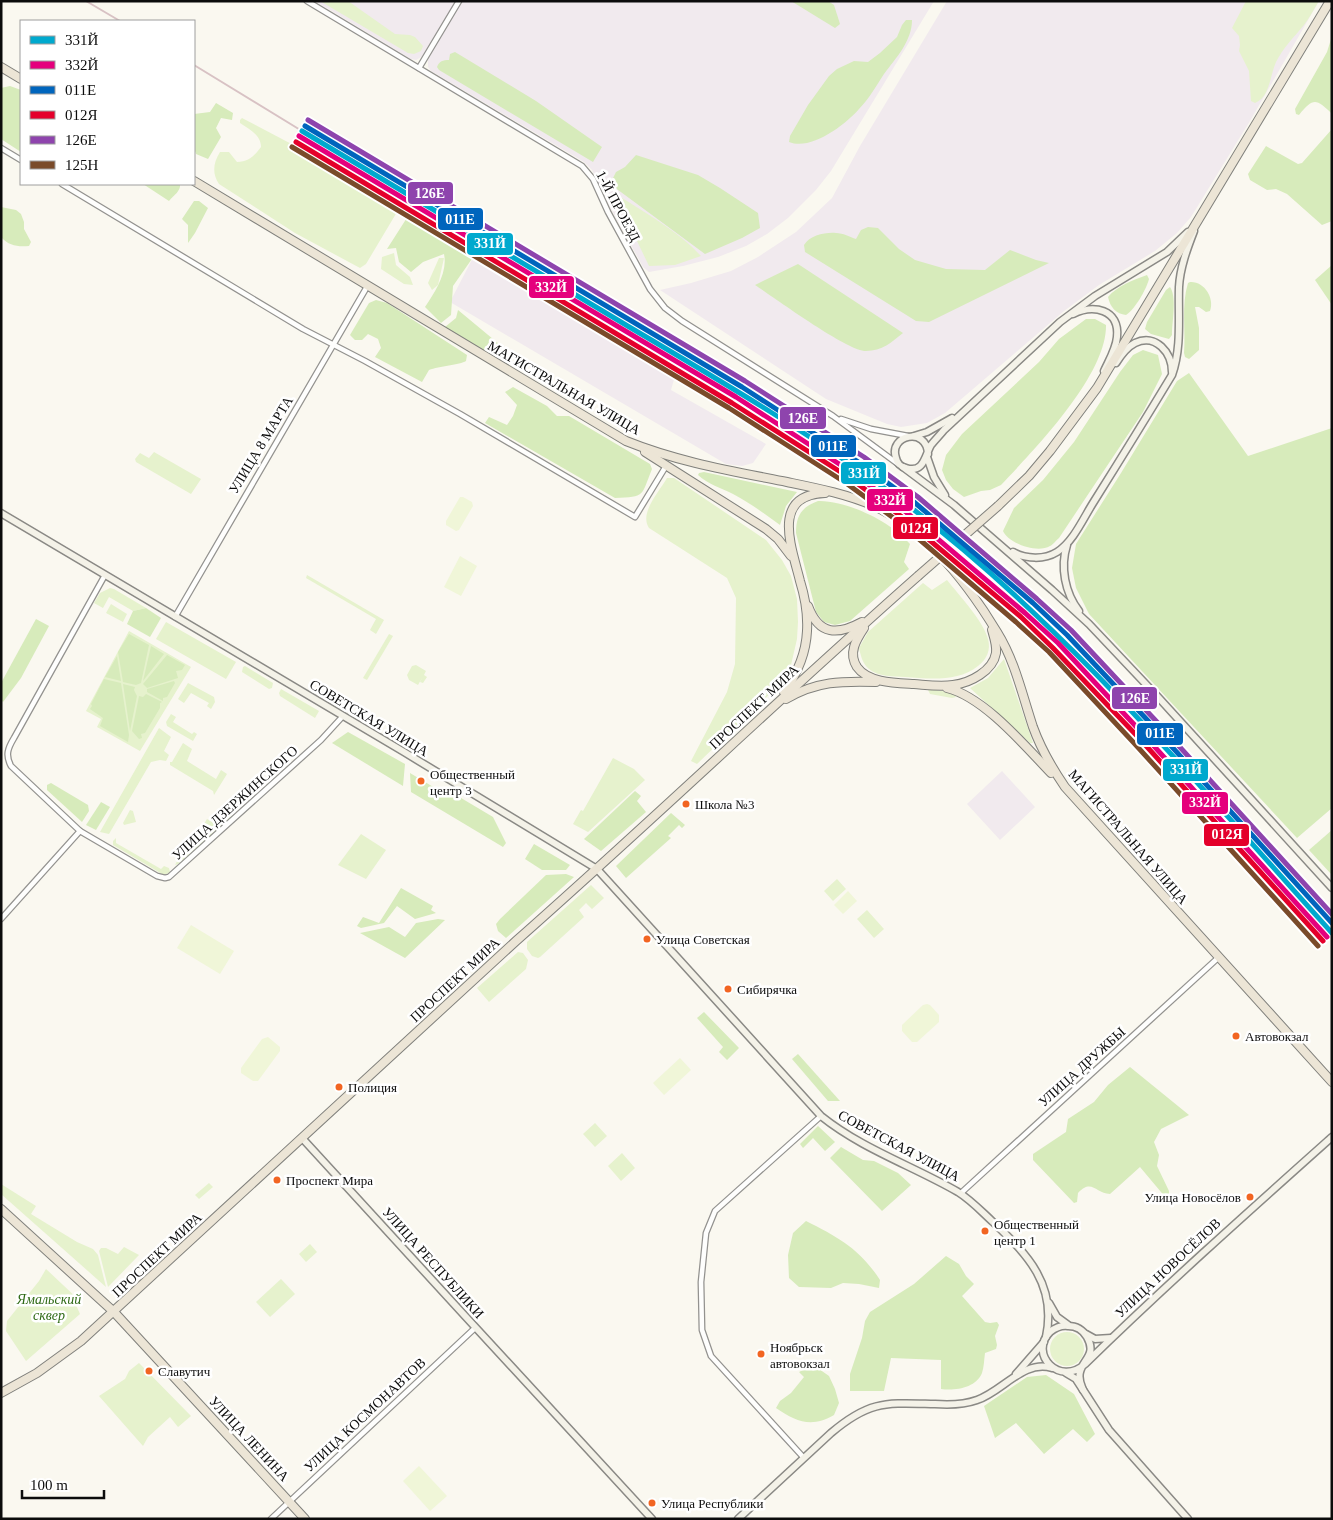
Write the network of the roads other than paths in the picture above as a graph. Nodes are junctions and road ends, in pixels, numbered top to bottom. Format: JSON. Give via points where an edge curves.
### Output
{"nodes":[{"id":1,"x":307,"y":1,"type":"edge"},
{"id":2,"x":460,"y":1,"type":"edge"},
{"id":3,"x":1330,"y":1,"type":"edge"},
{"id":4,"x":1,"y":67,"type":"edge"},
{"id":5,"x":419,"y":68,"type":"junction"},
{"id":6,"x":20,"y":78,"type":"edge"},
{"id":7,"x":1,"y":148,"type":"edge"},
{"id":8,"x":20,"y":159,"type":"edge"},
{"id":9,"x":195,"y":182,"type":"edge"},
{"id":10,"x":64,"y":185,"type":"edge"},
{"id":11,"x":1198,"y":222,"type":"junction"},
{"id":12,"x":368,"y":285,"type":"junction"},
{"id":13,"x":1060,"y":322,"type":"junction"},
{"id":14,"x":334,"y":344,"type":"junction"},
{"id":15,"x":1172,"y":375,"type":"junction"},
{"id":16,"x":1097,"y":388,"type":"junction"},
{"id":17,"x":960,"y":414,"type":"junction"},
{"id":18,"x":833,"y":416,"type":"junction"},
{"id":19,"x":911,"y":436,"type":"junction"},
{"id":20,"x":626,"y":441,"type":"junction"},
{"id":21,"x":928,"y":456,"type":"junction"},
{"id":22,"x":666,"y":466,"type":"junction"},
{"id":23,"x":902,"y":466,"type":"junction"},
{"id":24,"x":835,"y":493,"type":"junction"},
{"id":25,"x":954,"y":505,"type":"junction"},
{"id":26,"x":1,"y":513,"type":"edge"},
{"id":27,"x":1068,"y":541,"type":"junction"},
{"id":28,"x":1007,"y":550,"type":"junction"},
{"id":29,"x":794,"y":561,"type":"junction"},
{"id":30,"x":105,"y":575,"type":"junction"},
{"id":31,"x":804,"y":595,"type":"junction"},
{"id":32,"x":175,"y":616,"type":"junction"},
{"id":33,"x":873,"y":616,"type":"junction"},
{"id":34,"x":989,"y":619,"type":"junction"},
{"id":35,"x":1089,"y":624,"type":"junction"},
{"id":36,"x":894,"y":682,"type":"junction"},
{"id":37,"x":936,"y":686,"type":"junction"},
{"id":38,"x":772,"y":708,"type":"junction"},
{"id":39,"x":343,"y":716,"type":"junction"},
{"id":40,"x":1,"y":759,"type":"edge"},
{"id":41,"x":11,"y":766,"type":"junction"},
{"id":42,"x":1065,"y":787,"type":"junction"},
{"id":43,"x":80,"y":831,"type":"junction"},
{"id":44,"x":597,"y":870,"type":"junction"},
{"id":45,"x":1332,"y":888,"type":"edge"},
{"id":46,"x":1,"y":920,"type":"edge"},
{"id":47,"x":1218,"y":957,"type":"junction"},
{"id":48,"x":1332,"y":1082,"type":"edge"},
{"id":49,"x":821,"y":1116,"type":"junction"},
{"id":50,"x":1332,"y":1137,"type":"edge"},
{"id":51,"x":302,"y":1138,"type":"junction"},
{"id":52,"x":961,"y":1193,"type":"junction"},
{"id":53,"x":1,"y":1210,"type":"edge"},
{"id":54,"x":1045,"y":1294,"type":"junction"},
{"id":55,"x":114,"y":1312,"type":"junction"},
{"id":56,"x":1074,"y":1327,"type":"junction"},
{"id":57,"x":475,"y":1328,"type":"junction"},
{"id":58,"x":1082,"y":1332,"type":"junction"},
{"id":59,"x":1111,"y":1338,"type":"junction"},
{"id":60,"x":1045,"y":1339,"type":"junction"},
{"id":61,"x":1084,"y":1364,"type":"junction"},
{"id":62,"x":1053,"y":1369,"type":"junction"},
{"id":63,"x":1064,"y":1372,"type":"junction"},
{"id":64,"x":1008,"y":1382,"type":"junction"},
{"id":65,"x":1083,"y":1390,"type":"junction"},
{"id":66,"x":1,"y":1392,"type":"edge"},
{"id":67,"x":804,"y":1458,"type":"junction"},
{"id":68,"x":289,"y":1501,"type":"junction"},
{"id":69,"x":1185,"y":1518,"type":"edge"},
{"id":70,"x":271,"y":1519,"type":"edge"},
{"id":71,"x":305,"y":1519,"type":"edge"},
{"id":72,"x":652,"y":1519,"type":"edge"},
{"id":73,"x":738,"y":1519,"type":"edge"}],
"edges":[{"from":1,"to":5,"type":"street","name":"1-Й ПРОЕЗД"},
{"from":2,"to":5,"type":"street"},
{"from":3,"to":11,"type":"main road","name":"ПРОСПЕКТ МИРА"},
{"from":4,"to":6,"type":"main road"},
{"from":5,"to":18,"type":"street","name":"1-Й ПРОЕЗД","via":[[582,166],[593,179],[650,289],[665,308]]},
{"from":7,"to":8,"type":"street"},
{"from":9,"to":12,"type":"main road","name":"МАГИСТРАЛЬНАЯ УЛИЦА"},
{"from":10,"to":14,"type":"street"},
{"from":11,"to":13,"type":"main road","via":[[1167,252],[1095,296]]},
{"from":11,"to":15,"type":"main road","via":[[1180,278],[1177,356]]},
{"from":11,"to":16,"type":"main road","name":"ПРОСПЕКТ МИРА"},
{"from":12,"to":14,"type":"street","name":"УЛИЦА 8 МАРТА"},
{"from":12,"to":20,"type":"main road","name":"МАГИСТРАЛЬНАЯ УЛИЦА"},
{"from":13,"to":16,"type":"main road","via":[[1089,308],[1105,312],[1114,321],[1116,345]]},
{"from":13,"to":17,"type":"main road"},
{"from":14,"to":22,"type":"street","via":[[635,517]]},
{"from":14,"to":32,"type":"street","name":"УЛИЦА 8 МАРТА"},
{"from":15,"to":16,"type":"main road","via":[[1171,361],[1164,348],[1155,342],[1140,341],[1123,352]]},
{"from":15,"to":27,"type":"main road"},
{"from":16,"to":33,"type":"main road","name":"ПРОСПЕКТ МИРА","bridge":true,"via":[[1029,476]]},
{"from":17,"to":19,"type":"main road","via":[[927,432]]},
{"from":17,"to":21,"type":"main road","via":[[935,440]]},
{"from":18,"to":19,"type":"street","name":"1-Й ПРОЕЗД","via":[[871,429]]},
{"from":18,"to":23,"type":"street","name":"1-Й ПРОЕЗД"},
{"from":19,"to":21,"type":"main road","via":[[925,443]]},
{"from":19,"to":23,"type":"main road","via":[[900,441],[896,448],[895,456]]},
{"from":20,"to":22,"type":"main road"},
{"from":20,"to":24,"type":"main road","name":"МАГИСТРАЛЬНАЯ УЛИЦА","via":[[688,462]]},
{"from":21,"to":23,"type":"main road","via":[[918,468]]},
{"from":21,"to":25,"type":"main road","via":[[938,485]]},
{"from":22,"to":29,"type":"main road","via":[[766,529]]},
{"from":23,"to":25,"type":"main road"},
{"from":24,"to":29,"type":"main road","via":[[808,496],[794,509],[788,533]]},
{"from":24,"to":34,"type":"main road","name":"МАГИСТРАЛЬНАЯ УЛИЦА","via":[[873,506],[908,527],[955,572]]},
{"from":25,"to":28,"type":"main road"},
{"from":26,"to":30,"type":"main road","name":"СОВЕТСКАЯ УЛИЦА"},
{"from":27,"to":28,"type":"main road","via":[[1056,553],[1040,558],[1024,557]]},
{"from":27,"to":35,"type":"main road","via":[[1064,560],[1067,585],[1077,608]]},
{"from":28,"to":35,"type":"main road"},
{"from":29,"to":31,"type":"main road"},
{"from":30,"to":32,"type":"main road","name":"СОВЕТСКАЯ УЛИЦА"},
{"from":30,"to":41,"type":"street","via":[[9,746],[7,753]]},
{"from":31,"to":33,"type":"main road","via":[[814,620],[831,631],[848,629]]},
{"from":31,"to":38,"type":"main road","via":[[807,631],[802,658],[792,680]]},
{"from":32,"to":39,"type":"main road","name":"СОВЕТСКАЯ УЛИЦА"},
{"from":33,"to":36,"type":"main road","via":[[857,639],[854,660],[866,676]]},
{"from":33,"to":38,"type":"main road","name":"ПРОСПЕКТ МИРА"},
{"from":34,"to":37,"type":"main road","via":[[996,648],[990,667],[963,683]]},
{"from":34,"to":42,"type":"main road","name":"МАГИСТРАЛЬНАЯ УЛИЦА","via":[[1011,658],[1046,757]]},
{"from":35,"to":45,"type":"main road"},
{"from":36,"to":37,"type":"main road"},
{"from":36,"to":38,"type":"main road","via":[[818,684]]},
{"from":37,"to":42,"type":"main road","via":[[957,691],[977,702]]},
{"from":38,"to":44,"type":"main road","name":"ПРОСПЕКТ МИРА"},
{"from":39,"to":43,"type":"street","name":"УЛИЦА ДЗЕРЖИНСКОГО","via":[[321,740],[169,877],[157,876]]},
{"from":39,"to":44,"type":"main road","name":"СОВЕТСКАЯ УЛИЦА"},
{"from":40,"to":41,"type":"street","name":"УЛИЦА ДЗЕРЖИНСКОГО"},
{"from":41,"to":43,"type":"street","name":"УЛИЦА ДЗЕРЖИНСКОГО"},
{"from":42,"to":47,"type":"main road","name":"МАГИСТРАЛЬНАЯ УЛИЦА"},
{"from":43,"to":46,"type":"street"},
{"from":44,"to":49,"type":"main road","name":"СОВЕТСКАЯ УЛИЦА"},
{"from":44,"to":51,"type":"main road","name":"ПРОСПЕКТ МИРА"},
{"from":47,"to":48,"type":"main road","name":"МАГИСТРАЛЬНАЯ УЛИЦА"},
{"from":47,"to":52,"type":"street","name":"УЛИЦА ДРУЖБЫ"},
{"from":49,"to":52,"type":"main road","name":"СОВЕТСКАЯ УЛИЦА","via":[[854,1139]]},
{"from":49,"to":67,"type":"street","via":[[714,1211],[706,1234],[701,1282],[702,1330],[711,1356]]},
{"from":50,"to":59,"type":"main road","name":"УЛИЦА НОВОСЁЛОВ"},
{"from":51,"to":55,"type":"main road","name":"ПРОСПЕКТ МИРА"},
{"from":51,"to":57,"type":"main road","name":"УЛИЦА РЕСПУБЛИКИ"},
{"from":52,"to":54,"type":"main road","name":"СОВЕТСКАЯ УЛИЦА","via":[[1028,1257]]},
{"from":53,"to":55,"type":"main road","name":"УЛИЦА ЛЕНИНА"},
{"from":54,"to":56,"type":"main road","via":[[1057,1317]]},
{"from":54,"to":60,"type":"main road","via":[[1048,1319]]},
{"from":55,"to":66,"type":"main road","name":"ПРОСПЕКТ МИРА","via":[[57,1359]]},
{"from":55,"to":68,"type":"main road","name":"УЛИЦА ЛЕНИНА"},
{"from":56,"to":58,"type":"main road"},
{"from":56,"to":60,"type":"main road","via":[[1058,1327]]},
{"from":57,"to":68,"type":"street","name":"УЛИЦА КОСМОНАВТОВ"},
{"from":57,"to":72,"type":"main road","name":"УЛИЦА РЕСПУБЛИКИ"},
{"from":58,"to":59,"type":"main road","via":[[1095,1339]]},
{"from":58,"to":61,"type":"main road","via":[[1090,1350]]},
{"from":59,"to":61,"type":"main road","name":"УЛИЦА НОВОСЁЛОВ"},
{"from":60,"to":62,"type":"main road","via":[[1044,1356]]},
{"from":60,"to":64,"type":"main road"},
{"from":61,"to":63,"type":"main road","via":[[1075,1371]]},
{"from":61,"to":65,"type":"main road","via":[[1079,1377]]},
{"from":62,"to":63,"type":"main road"},
{"from":62,"to":64,"type":"main road","via":[[1046,1366],[1029,1369]]},
{"from":63,"to":65,"type":"main road","via":[[1073,1377]]},
{"from":64,"to":67,"type":"main road","via":[[987,1396],[964,1403],[872,1407],[843,1423]]},
{"from":65,"to":69,"type":"main road","via":[[1107,1427]]},
{"from":67,"to":73,"type":"main road"},
{"from":68,"to":70,"type":"street","name":"УЛИЦА КОСМОНАВТОВ"},
{"from":68,"to":71,"type":"main road","name":"УЛИЦА ЛЕНИНА"}]}
